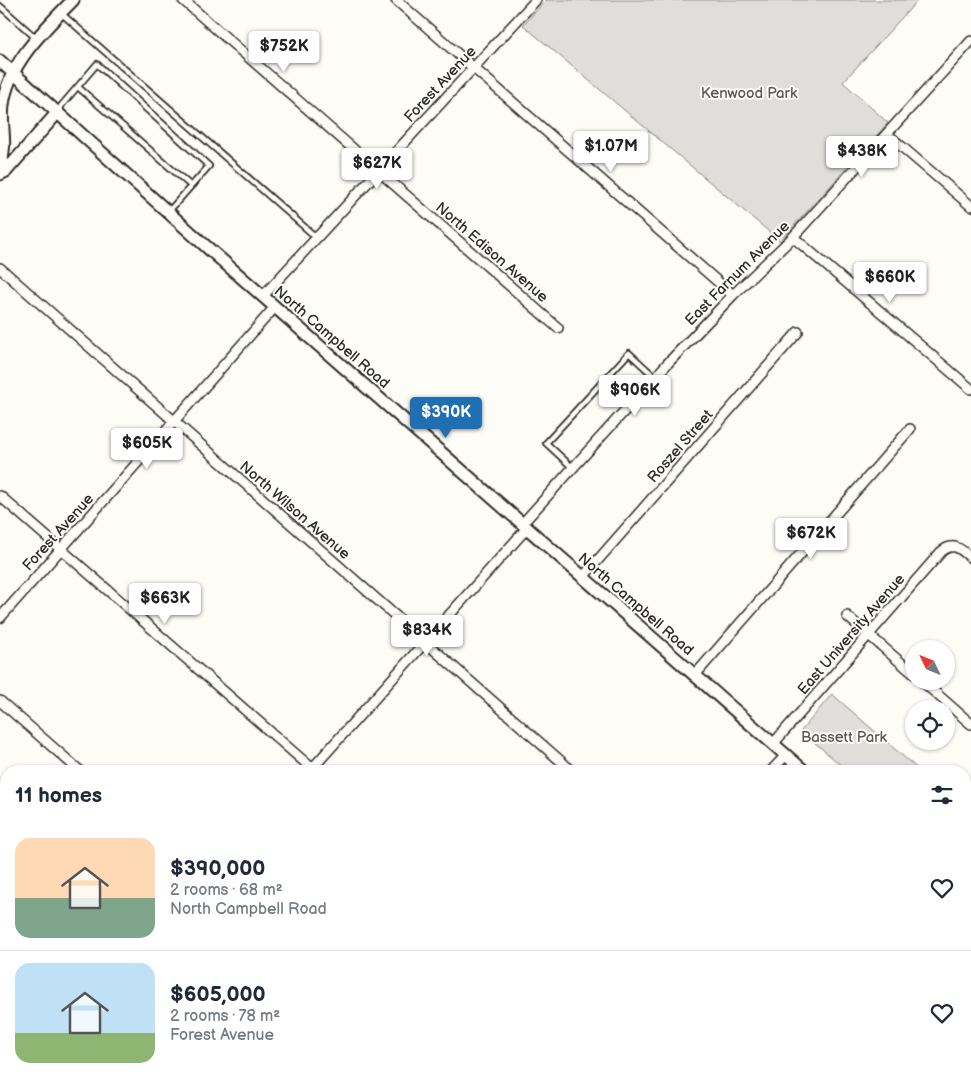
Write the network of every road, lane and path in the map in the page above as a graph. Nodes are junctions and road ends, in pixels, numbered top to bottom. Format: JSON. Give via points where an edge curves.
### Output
{"nodes":[{"id":1,"x":72,"y":0,"type":"edge"},
{"id":2,"x":183,"y":0,"type":"edge"},
{"id":3,"x":396,"y":0,"type":"edge"},
{"id":4,"x":536,"y":0,"type":"edge"},
{"id":5,"x":0,"y":6,"type":"edge"},
{"id":6,"x":61,"y":13,"type":"junction"},
{"id":7,"x":37,"y":39,"type":"junction"},
{"id":8,"x":971,"y":41,"type":"edge"},
{"id":9,"x":0,"y":61,"type":"edge"},
{"id":10,"x":473,"y":68,"type":"junction"},
{"id":11,"x":12,"y":72,"type":"junction"},
{"id":12,"x":78,"y":87,"type":"junction"},
{"id":13,"x":58,"y":112,"type":"junction"},
{"id":14,"x":886,"y":134,"type":"junction"},
{"id":15,"x":0,"y":166,"type":"edge"},
{"id":16,"x":378,"y":172,"type":"junction"},
{"id":17,"x":0,"y":174,"type":"edge"},
{"id":18,"x":191,"y":186,"type":"junction"},
{"id":19,"x":971,"y":206,"type":"edge"},
{"id":20,"x":168,"y":212,"type":"junction"},
{"id":21,"x":793,"y":237,"type":"junction"},
{"id":22,"x":318,"y":239,"type":"junction"},
{"id":23,"x":0,"y":268,"type":"edge"},
{"id":24,"x":733,"y":295,"type":"junction"},
{"id":25,"x":263,"y":296,"type":"junction"},
{"id":26,"x":275,"y":307,"type":"junction"},
{"id":27,"x":558,"y":328,"type":"dead end"},
{"id":28,"x":798,"y":332,"type":"dead end"},
{"id":29,"x":655,"y":377,"type":"junction"},
{"id":30,"x":971,"y":389,"type":"edge"},
{"id":31,"x":174,"y":422,"type":"junction"},
{"id":32,"x":910,"y":428,"type":"dead end"},
{"id":33,"x":573,"y":468,"type":"junction"},
{"id":34,"x":0,"y":496,"type":"edge"},
{"id":35,"x":524,"y":526,"type":"junction"},
{"id":36,"x":61,"y":549,"type":"junction"},
{"id":37,"x":971,"y":558,"type":"edge"},
{"id":38,"x":583,"y":577,"type":"junction"},
{"id":39,"x":847,"y":616,"type":"dead end"},
{"id":40,"x":0,"y":618,"type":"edge"},
{"id":41,"x":868,"y":634,"type":"junction"},
{"id":42,"x":425,"y":642,"type":"junction"},
{"id":43,"x":905,"y":666,"type":"edge"},
{"id":44,"x":695,"y":675,"type":"junction"},
{"id":45,"x":932,"y":690,"type":"edge"},
{"id":46,"x":0,"y":701,"type":"edge"},
{"id":47,"x":971,"y":724,"type":"edge"},
{"id":48,"x":774,"y":744,"type":"junction"},
{"id":49,"x":786,"y":755,"type":"junction"},
{"id":50,"x":73,"y":765,"type":"edge"},
{"id":51,"x":306,"y":765,"type":"edge"},
{"id":52,"x":316,"y":765,"type":"edge"},
{"id":53,"x":565,"y":765,"type":"edge"},
{"id":54,"x":777,"y":765,"type":"edge"},
{"id":55,"x":797,"y":765,"type":"edge"}],
"edges":[{"from":1,"to":6,"type":"street"},
{"from":2,"to":16,"type":"street","name":"North Edison Avenue"},
{"from":3,"to":10,"type":"street"},
{"from":4,"to":10,"type":"street","name":"Forest Avenue"},
{"from":5,"to":7,"type":"lane"},
{"from":6,"to":7,"type":"street"},
{"from":6,"to":22,"type":"lane"},
{"from":7,"to":11,"type":"street"},
{"from":8,"to":14,"type":"street","name":"East Farnum Avenue"},
{"from":9,"to":11,"type":"street","name":"North Campbell Road"},
{"from":10,"to":16,"type":"street","name":"Forest Avenue"},
{"from":10,"to":24,"type":"street"},
{"from":11,"to":13,"type":"street","name":"North Campbell Road"},
{"from":11,"to":15,"type":"street","via":[[3,104],[4,143]]},
{"from":12,"to":13,"type":"lane"},
{"from":12,"to":18,"type":"lane"},
{"from":12,"to":18,"type":"lane","via":[[97,64],[209,166]]},
{"from":13,"to":17,"type":"street"},
{"from":13,"to":20,"type":"street","name":"North Campbell Road"},
{"from":14,"to":19,"type":"street"},
{"from":14,"to":21,"type":"street","name":"East Farnum Avenue"},
{"from":16,"to":22,"type":"street","name":"Forest Avenue"},
{"from":16,"to":27,"type":"street","name":"North Edison Avenue"},
{"from":18,"to":20,"type":"lane"},
{"from":20,"to":25,"type":"street","name":"North Campbell Road"},
{"from":21,"to":24,"type":"street","name":"East Farnum Avenue"},
{"from":21,"to":30,"type":"street"},
{"from":22,"to":25,"type":"street","name":"Forest Avenue"},
{"from":23,"to":31,"type":"street","name":"North Wilson Avenue"},
{"from":24,"to":29,"type":"street","name":"East Farnum Avenue"},
{"from":25,"to":26,"type":"street","name":"North Campbell Road"},
{"from":26,"to":31,"type":"street","name":"Forest Avenue"},
{"from":26,"to":35,"type":"street","name":"North Campbell Road"},
{"from":28,"to":38,"type":"street","name":"Roszel Street"},
{"from":29,"to":33,"type":"street","name":"East Farnum Avenue"},
{"from":29,"to":33,"type":"lane","via":[[629,353],[546,443]]},
{"from":31,"to":36,"type":"street","name":"Forest Avenue"},
{"from":31,"to":42,"type":"street","name":"North Wilson Avenue"},
{"from":32,"to":44,"type":"street"},
{"from":33,"to":35,"type":"street","name":"East Farnum Avenue"},
{"from":34,"to":36,"type":"street"},
{"from":35,"to":38,"type":"street","name":"North Campbell Road"},
{"from":35,"to":42,"type":"street","name":"East Farnum Avenue"},
{"from":36,"to":40,"type":"street","name":"Forest Avenue"},
{"from":36,"to":51,"type":"street"},
{"from":37,"to":41,"type":"street","name":"East University Avenue","via":[[958,547],[952,546],[941,552]]},
{"from":38,"to":44,"type":"street","name":"North Campbell Road"},
{"from":39,"to":41,"type":"street"},
{"from":41,"to":43,"type":"street"},
{"from":41,"to":48,"type":"street","name":"East University Avenue"},
{"from":42,"to":52,"type":"street","name":"East Farnum Avenue"},
{"from":42,"to":53,"type":"street","name":"North Wilson Avenue"},
{"from":44,"to":48,"type":"street","name":"North Campbell Road"},
{"from":45,"to":47,"type":"street"},
{"from":46,"to":50,"type":"street"},
{"from":48,"to":49,"type":"street","name":"North Campbell Road"},
{"from":49,"to":54,"type":"street"},
{"from":49,"to":55,"type":"street","name":"North Campbell Road"}]}
